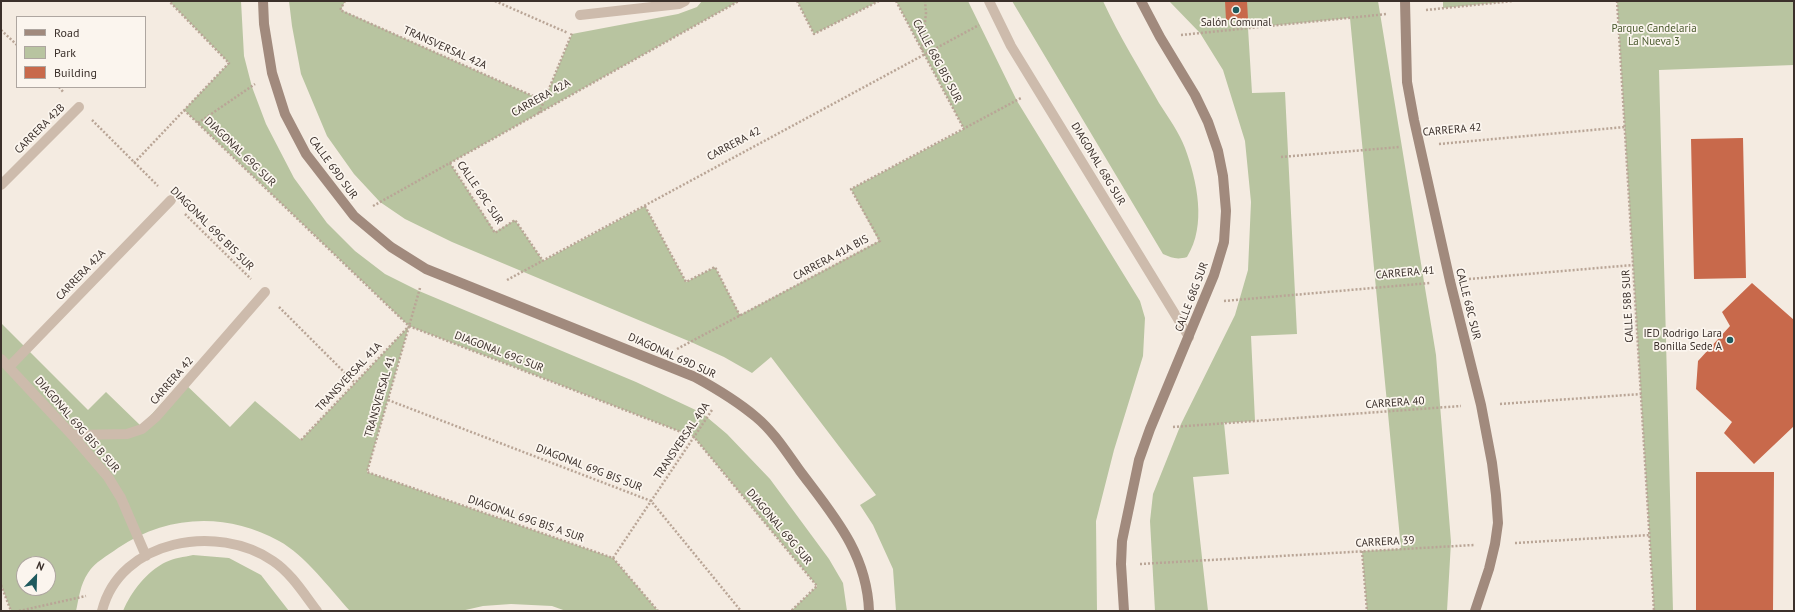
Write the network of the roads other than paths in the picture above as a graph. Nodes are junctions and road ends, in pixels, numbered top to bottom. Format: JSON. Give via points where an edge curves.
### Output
{"nodes":[{"id":1,"x":263,"y":1,"type":"edge"},
{"id":2,"x":684,"y":1,"type":"edge"},
{"id":3,"x":989,"y":1,"type":"edge"},
{"id":4,"x":1141,"y":1,"type":"edge"},
{"id":5,"x":1405,"y":1,"type":"edge"},
{"id":6,"x":580,"y":15,"type":"road end"},
{"id":7,"x":79,"y":107,"type":"road end"},
{"id":8,"x":1,"y":185,"type":"edge"},
{"id":9,"x":171,"y":200,"type":"road end"},
{"id":10,"x":426,"y":269,"type":"joint"},
{"id":11,"x":265,"y":292,"type":"road end"},
{"id":12,"x":1189,"y":337,"type":"junction"},
{"id":13,"x":1,"y":359,"type":"edge"},
{"id":14,"x":9,"y":367,"type":"junction"},
{"id":15,"x":72,"y":435,"type":"junction"},
{"id":16,"x":146,"y":556,"type":"junction"},
{"id":17,"x":102,"y":611,"type":"edge"},
{"id":18,"x":317,"y":611,"type":"edge"},
{"id":19,"x":869,"y":611,"type":"edge"},
{"id":20,"x":1124,"y":611,"type":"edge"},
{"id":21,"x":1475,"y":611,"type":"edge"}],
"edges":[{"from":1,"to":10,"type":"street","name":"CALLE 69D SUR","via":[[272,73],[285,114],[306,154],[354,216],[392,247]]},
{"from":2,"to":6,"type":"street","via":[[679,4]]},
{"from":3,"to":12,"type":"street","name":"DIAGONAL 68G SUR","via":[[995,16],[1038,89]]},
{"from":4,"to":12,"type":"street","name":"CALLE 68G SUR","via":[[1208,122],[1223,176],[1226,211],[1224,242]]},
{"from":5,"to":21,"type":"street","name":"CALLE 68C SUR","via":[[1408,82],[1419,145],[1481,405],[1496,495],[1498,523],[1489,568]]},
{"from":7,"to":8,"type":"street","name":"CARRERA 42B"},
{"from":9,"to":14,"type":"street","name":"CARRERA 42A"},
{"from":10,"to":19,"type":"street","name":"DIAGONAL 69D SUR","via":[[695,377],[724,393],[757,418],[776,439],[845,532],[861,567],[869,599]]},
{"from":11,"to":15,"type":"street","name":"CARRERA 42","via":[[156,417],[142,429],[127,434]]},
{"from":12,"to":20,"type":"street","name":"CALLE 68G SUR","via":[[1139,460],[1122,541]]},
{"from":13,"to":14,"type":"street","name":"DIAGONAL 69G BIS B SUR"},
{"from":14,"to":15,"type":"street","name":"DIAGONAL 69G BIS B SUR"},
{"from":15,"to":16,"type":"street","name":"DIAGONAL 69G BIS B SUR","via":[[108,477],[121,498]]},
{"from":16,"to":17,"type":"street","via":[[121,576],[111,590]]},
{"from":16,"to":18,"type":"street","via":[[167,546],[188,541],[230,544],[254,550],[282,568]]}]}
